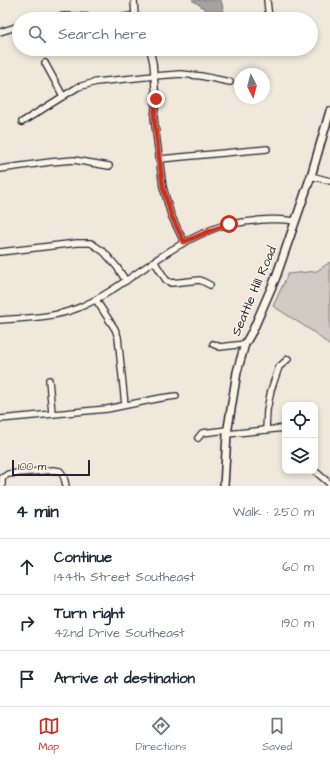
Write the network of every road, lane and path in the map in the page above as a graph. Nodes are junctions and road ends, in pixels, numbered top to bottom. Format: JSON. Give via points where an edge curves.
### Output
{"nodes":[{"id":1,"x":134,"y":0,"type":"edge"},
{"id":2,"x":267,"y":0,"type":"edge"},
{"id":3,"x":136,"y":12,"type":"edge"},
{"id":4,"x":268,"y":12,"type":"edge"},
{"id":5,"x":12,"y":28,"type":"edge"},
{"id":6,"x":0,"y":32,"type":"edge"},
{"id":7,"x":151,"y":56,"type":"edge"},
{"id":8,"x":45,"y":63,"type":"dead end"},
{"id":9,"x":154,"y":76,"type":"junction"},
{"id":10,"x":230,"y":82,"type":"dead end"},
{"id":11,"x":63,"y":96,"type":"junction"},
{"id":12,"x":330,"y":111,"type":"edge"},
{"id":13,"x":22,"y":122,"type":"dead end"},
{"id":14,"x":267,"y":149,"type":"dead end"},
{"id":15,"x":160,"y":159,"type":"junction"},
{"id":16,"x":109,"y":166,"type":"dead end"},
{"id":17,"x":0,"y":169,"type":"edge"},
{"id":18,"x":311,"y":176,"type":"junction"},
{"id":19,"x":330,"y":181,"type":"edge"},
{"id":20,"x":295,"y":221,"type":"junction"},
{"id":21,"x":184,"y":242,"type":"junction"},
{"id":22,"x":0,"y":252,"type":"edge"},
{"id":23,"x":154,"y":261,"type":"junction"},
{"id":24,"x":126,"y":281,"type":"junction"},
{"id":25,"x":210,"y":285,"type":"dead end"},
{"id":26,"x":96,"y":300,"type":"junction"},
{"id":27,"x":0,"y":320,"type":"edge"},
{"id":28,"x":213,"y":344,"type":"dead end"},
{"id":29,"x":245,"y":344,"type":"junction"},
{"id":30,"x":288,"y":359,"type":"dead end"},
{"id":31,"x":49,"y":380,"type":"dead end"},
{"id":32,"x":176,"y":396,"type":"dead end"},
{"id":33,"x":126,"y":405,"type":"junction"},
{"id":34,"x":52,"y":413,"type":"junction"},
{"id":35,"x":0,"y":419,"type":"edge"},
{"id":36,"x":282,"y":428,"type":"edge"},
{"id":37,"x":266,"y":430,"type":"junction"},
{"id":38,"x":227,"y":432,"type":"junction"},
{"id":39,"x":198,"y":438,"type":"dead end"},
{"id":40,"x":318,"y":474,"type":"edge"},
{"id":41,"x":330,"y":485,"type":"edge"},
{"id":42,"x":2,"y":486,"type":"edge"},
{"id":43,"x":66,"y":486,"type":"edge"},
{"id":44,"x":224,"y":486,"type":"edge"}],
"edges":[{"from":1,"to":3,"type":"street"},
{"from":2,"to":4,"type":"street"},
{"from":5,"to":6,"type":"street"},
{"from":7,"to":9,"type":"street"},
{"from":8,"to":11,"type":"street"},
{"from":9,"to":10,"type":"street","via":[[181,74]]},
{"from":9,"to":11,"type":"street","via":[[96,82],[78,87]]},
{"from":9,"to":15,"type":"street","via":[[154,118]]},
{"from":11,"to":13,"type":"street"},
{"from":12,"to":18,"type":"main road","name":"Seattle Hill Road"},
{"from":14,"to":15,"type":"street"},
{"from":15,"to":21,"type":"street","via":[[163,187],[171,215]]},
{"from":16,"to":17,"type":"street","via":[[74,160]]},
{"from":18,"to":19,"type":"street"},
{"from":18,"to":20,"type":"main road","name":"Seattle Hill Road"},
{"from":20,"to":21,"type":"street","via":[[280,219],[229,224]]},
{"from":20,"to":29,"type":"main road","name":"Seattle Hill Road","via":[[276,277]]},
{"from":21,"to":23,"type":"street"},
{"from":22,"to":24,"type":"street","via":[[77,243],[91,244],[104,252]]},
{"from":23,"to":24,"type":"street"},
{"from":23,"to":25,"type":"street","via":[[166,280],[171,283],[200,280]]},
{"from":24,"to":26,"type":"street"},
{"from":26,"to":27,"type":"street","via":[[76,309],[49,316]]},
{"from":26,"to":33,"type":"street","via":[[118,337]]},
{"from":28,"to":29,"type":"street","via":[[220,347]]},
{"from":29,"to":38,"type":"main road","name":"Seattle Hill Road","via":[[237,372]]},
{"from":30,"to":37,"type":"street","via":[[279,368],[271,390]]},
{"from":31,"to":34,"type":"street"},
{"from":32,"to":33,"type":"street"},
{"from":33,"to":34,"type":"street"},
{"from":34,"to":35,"type":"street"},
{"from":36,"to":37,"type":"street"},
{"from":37,"to":38,"type":"street"},
{"from":38,"to":39,"type":"street","via":[[202,433]]},
{"from":38,"to":44,"type":"main road","name":"Seattle Hill Road"},
{"from":40,"to":41,"type":"street"},
{"from":42,"to":43,"type":"street","via":[[2,478],[8,474],[53,470],[60,471]]}]}
